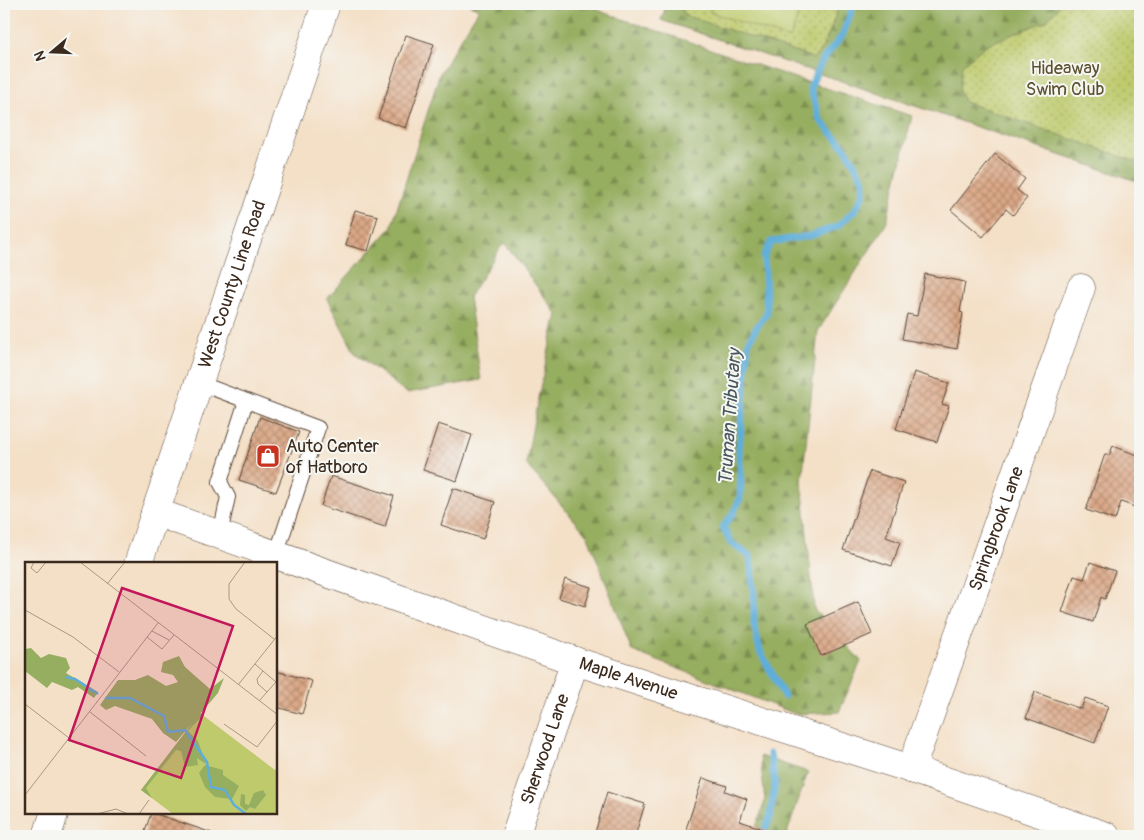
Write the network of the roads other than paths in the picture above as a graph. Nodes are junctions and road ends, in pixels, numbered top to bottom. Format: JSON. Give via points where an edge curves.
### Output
{"nodes":[{"id":1,"x":326,"y":4,"type":"edge"},
{"id":2,"x":1081,"y":288,"type":"dead end"},
{"id":3,"x":199,"y":382,"type":"junction"},
{"id":4,"x":246,"y":401,"type":"junction"},
{"id":5,"x":156,"y":512,"type":"junction"},
{"id":6,"x":220,"y":534,"type":"junction"},
{"id":7,"x":276,"y":555,"type":"junction"},
{"id":8,"x":139,"y":562,"type":"edge"},
{"id":9,"x":575,"y":661,"type":"junction"},
{"id":10,"x":911,"y":769,"type":"junction"},
{"id":11,"x":54,"y":815,"type":"edge"},
{"id":12,"x":47,"y":836,"type":"edge"},
{"id":13,"x":515,"y":836,"type":"edge"},
{"id":14,"x":1106,"y":836,"type":"edge"}],
"edges":[{"from":1,"to":3,"type":"street","name":"West County Line Road"},
{"from":2,"to":10,"type":"street","name":"Springbrook Lane"},
{"from":3,"to":4,"type":"lane"},
{"from":3,"to":5,"type":"street","name":"West County Line Road"},
{"from":4,"to":6,"type":"lane","via":[[220,482],[228,497]]},
{"from":4,"to":7,"type":"lane","via":[[318,428]]},
{"from":5,"to":6,"type":"street","name":"Maple Avenue"},
{"from":5,"to":8,"type":"street","name":"West County Line Road"},
{"from":6,"to":7,"type":"street","name":"Maple Avenue"},
{"from":7,"to":9,"type":"street","name":"Maple Avenue"},
{"from":9,"to":10,"type":"street","name":"Maple Avenue"},
{"from":9,"to":13,"type":"street","name":"Sherwood Lane"},
{"from":10,"to":14,"type":"street","name":"Maple Avenue"},
{"from":11,"to":12,"type":"street"}]}
